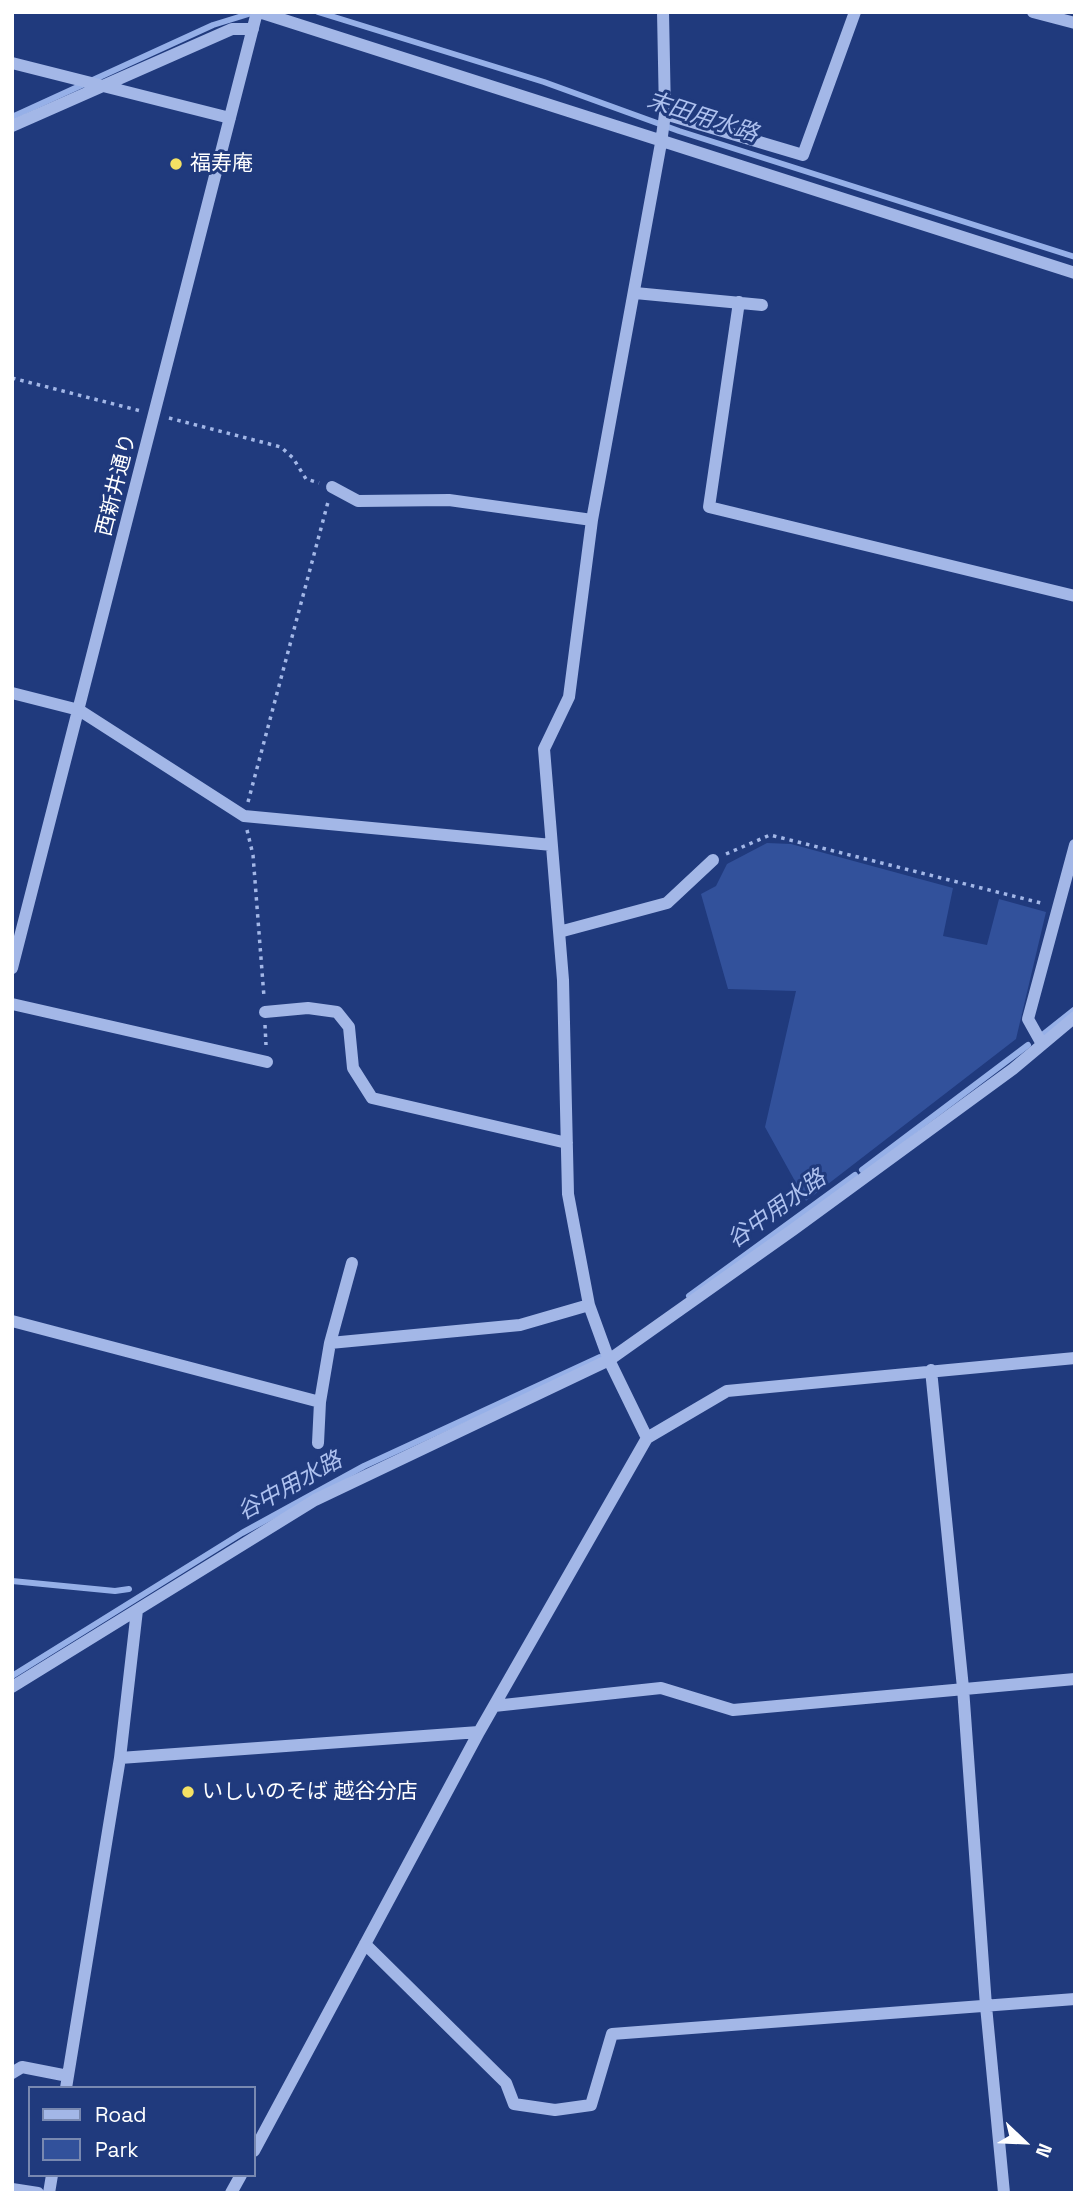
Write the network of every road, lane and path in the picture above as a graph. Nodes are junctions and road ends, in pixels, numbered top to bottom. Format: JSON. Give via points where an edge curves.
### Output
{"nodes":[{"id":1,"x":258,"y":12,"type":"edge"},
{"id":2,"x":663,"y":12,"type":"edge"},
{"id":3,"x":855,"y":12,"type":"edge"},
{"id":4,"x":1034,"y":12,"type":"edge"},
{"id":5,"x":1075,"y":23,"type":"edge"},
{"id":6,"x":253,"y":29,"type":"junction"},
{"id":7,"x":12,"y":63,"type":"edge"},
{"id":8,"x":102,"y":86,"type":"junction"},
{"id":9,"x":665,"y":114,"type":"junction"},
{"id":10,"x":230,"y":118,"type":"junction"},
{"id":11,"x":12,"y":126,"type":"edge"},
{"id":12,"x":660,"y":143,"type":"junction"},
{"id":13,"x":1075,"y":273,"type":"edge"},
{"id":14,"x":635,"y":293,"type":"junction"},
{"id":15,"x":739,"y":302,"type":"junction"},
{"id":16,"x":762,"y":305,"type":"dead end"},
{"id":17,"x":12,"y":378,"type":"edge"},
{"id":18,"x":155,"y":414,"type":"junction"},
{"id":19,"x":332,"y":488,"type":"junction"},
{"id":20,"x":592,"y":520,"type":"junction"},
{"id":21,"x":1075,"y":596,"type":"edge"},
{"id":22,"x":12,"y":693,"type":"edge"},
{"id":23,"x":79,"y":710,"type":"junction"},
{"id":24,"x":244,"y":816,"type":"junction"},
{"id":25,"x":552,"y":845,"type":"junction"},
{"id":26,"x":1075,"y":845,"type":"edge"},
{"id":27,"x":713,"y":860,"type":"joint"},
{"id":28,"x":1058,"y":907,"type":"junction"},
{"id":29,"x":559,"y":932,"type":"junction"},
{"id":30,"x":12,"y":968,"type":"edge"},
{"id":31,"x":12,"y":1004,"type":"edge"},
{"id":32,"x":265,"y":1012,"type":"junction"},
{"id":33,"x":1075,"y":1017,"type":"edge"},
{"id":34,"x":1042,"y":1044,"type":"junction"},
{"id":35,"x":267,"y":1062,"type":"joint"},
{"id":36,"x":567,"y":1143,"type":"junction"},
{"id":37,"x":352,"y":1263,"type":"dead end"},
{"id":38,"x":589,"y":1305,"type":"junction"},
{"id":39,"x":12,"y":1321,"type":"edge"},
{"id":40,"x":330,"y":1343,"type":"junction"},
{"id":41,"x":1075,"y":1358,"type":"edge"},
{"id":42,"x":609,"y":1360,"type":"junction"},
{"id":43,"x":931,"y":1370,"type":"junction"},
{"id":44,"x":320,"y":1402,"type":"junction"},
{"id":45,"x":647,"y":1438,"type":"junction"},
{"id":46,"x":318,"y":1443,"type":"dead end"},
{"id":47,"x":137,"y":1610,"type":"junction"},
{"id":48,"x":1075,"y":1679,"type":"edge"},
{"id":49,"x":12,"y":1687,"type":"edge"},
{"id":50,"x":963,"y":1688,"type":"junction"},
{"id":51,"x":494,"y":1706,"type":"junction"},
{"id":52,"x":480,"y":1732,"type":"junction"},
{"id":53,"x":120,"y":1758,"type":"junction"},
{"id":54,"x":365,"y":1944,"type":"junction"},
{"id":55,"x":1075,"y":1999,"type":"edge"},
{"id":56,"x":986,"y":2006,"type":"junction"},
{"id":57,"x":12,"y":2074,"type":"edge"},
{"id":58,"x":67,"y":2082,"type":"edge"},
{"id":59,"x":256,"y":2147,"type":"edge"},
{"id":60,"x":240,"y":2177,"type":"edge"},
{"id":61,"x":12,"y":2189,"type":"edge"},
{"id":62,"x":38,"y":2193,"type":"edge"},
{"id":63,"x":231,"y":2193,"type":"edge"},
{"id":64,"x":1004,"y":2193,"type":"edge"}],
"edges":[{"from":1,"to":6,"type":"street","name":"西新井通り"},
{"from":1,"to":12,"type":"street"},
{"from":2,"to":9,"type":"street"},
{"from":3,"to":9,"type":"street","via":[[803,155]]},
{"from":4,"to":5,"type":"street"},
{"from":6,"to":8,"type":"street","via":[[232,29]]},
{"from":6,"to":10,"type":"street","name":"西新井通り"},
{"from":7,"to":8,"type":"street"},
{"from":8,"to":10,"type":"street"},
{"from":8,"to":11,"type":"street"},
{"from":9,"to":12,"type":"street"},
{"from":10,"to":18,"type":"street","name":"西新井通り"},
{"from":12,"to":13,"type":"street"},
{"from":12,"to":14,"type":"street"},
{"from":14,"to":15,"type":"street"},
{"from":14,"to":20,"type":"street"},
{"from":15,"to":16,"type":"street"},
{"from":15,"to":21,"type":"street","via":[[709,507]]},
{"from":17,"to":18,"type":"path"},
{"from":18,"to":19,"type":"path","via":[[281,447],[306,479]]},
{"from":18,"to":23,"type":"street","name":"西新井通り"},
{"from":19,"to":20,"type":"street","via":[[358,501],[449,500]]},
{"from":19,"to":24,"type":"path"},
{"from":20,"to":25,"type":"street","via":[[569,697],[544,749]]},
{"from":22,"to":23,"type":"street"},
{"from":23,"to":24,"type":"street"},
{"from":23,"to":30,"type":"street","name":"西新井通り"},
{"from":24,"to":25,"type":"street"},
{"from":24,"to":32,"type":"path","via":[[253,855]]},
{"from":25,"to":29,"type":"street"},
{"from":26,"to":28,"type":"street"},
{"from":27,"to":28,"type":"path","via":[[770,835]]},
{"from":27,"to":29,"type":"street","via":[[667,903]]},
{"from":28,"to":34,"type":"street","via":[[1028,1019]]},
{"from":29,"to":36,"type":"street"},
{"from":31,"to":35,"type":"street"},
{"from":32,"to":35,"type":"path"},
{"from":32,"to":36,"type":"street","via":[[308,1008],[337,1012],[349,1027],[354,1068],[372,1098]]},
{"from":33,"to":34,"type":"street"},
{"from":34,"to":42,"type":"street"},
{"from":36,"to":38,"type":"street","via":[[568,1194]]},
{"from":37,"to":40,"type":"street"},
{"from":38,"to":40,"type":"street","via":[[520,1325]]},
{"from":38,"to":42,"type":"street"},
{"from":39,"to":44,"type":"street"},
{"from":40,"to":44,"type":"street"},
{"from":41,"to":43,"type":"street"},
{"from":42,"to":45,"type":"street"},
{"from":42,"to":47,"type":"street","via":[[315,1500]]},
{"from":43,"to":45,"type":"street","via":[[727,1391]]},
{"from":43,"to":50,"type":"street"},
{"from":44,"to":46,"type":"street"},
{"from":45,"to":51,"type":"street"},
{"from":47,"to":49,"type":"street"},
{"from":47,"to":53,"type":"street"},
{"from":48,"to":50,"type":"street"},
{"from":50,"to":51,"type":"street","via":[[733,1710],[660,1688]]},
{"from":50,"to":56,"type":"street"},
{"from":51,"to":52,"type":"street"},
{"from":52,"to":53,"type":"street"},
{"from":52,"to":54,"type":"street"},
{"from":53,"to":58,"type":"street"},
{"from":54,"to":56,"type":"street","via":[[506,2083],[514,2104],[555,2110],[592,2105],[612,2035]]},
{"from":54,"to":59,"type":"street"},
{"from":55,"to":56,"type":"street"},
{"from":56,"to":64,"type":"street"},
{"from":57,"to":58,"type":"street","via":[[22,2067]]},
{"from":60,"to":63,"type":"street"},
{"from":61,"to":62,"type":"street"}]}
